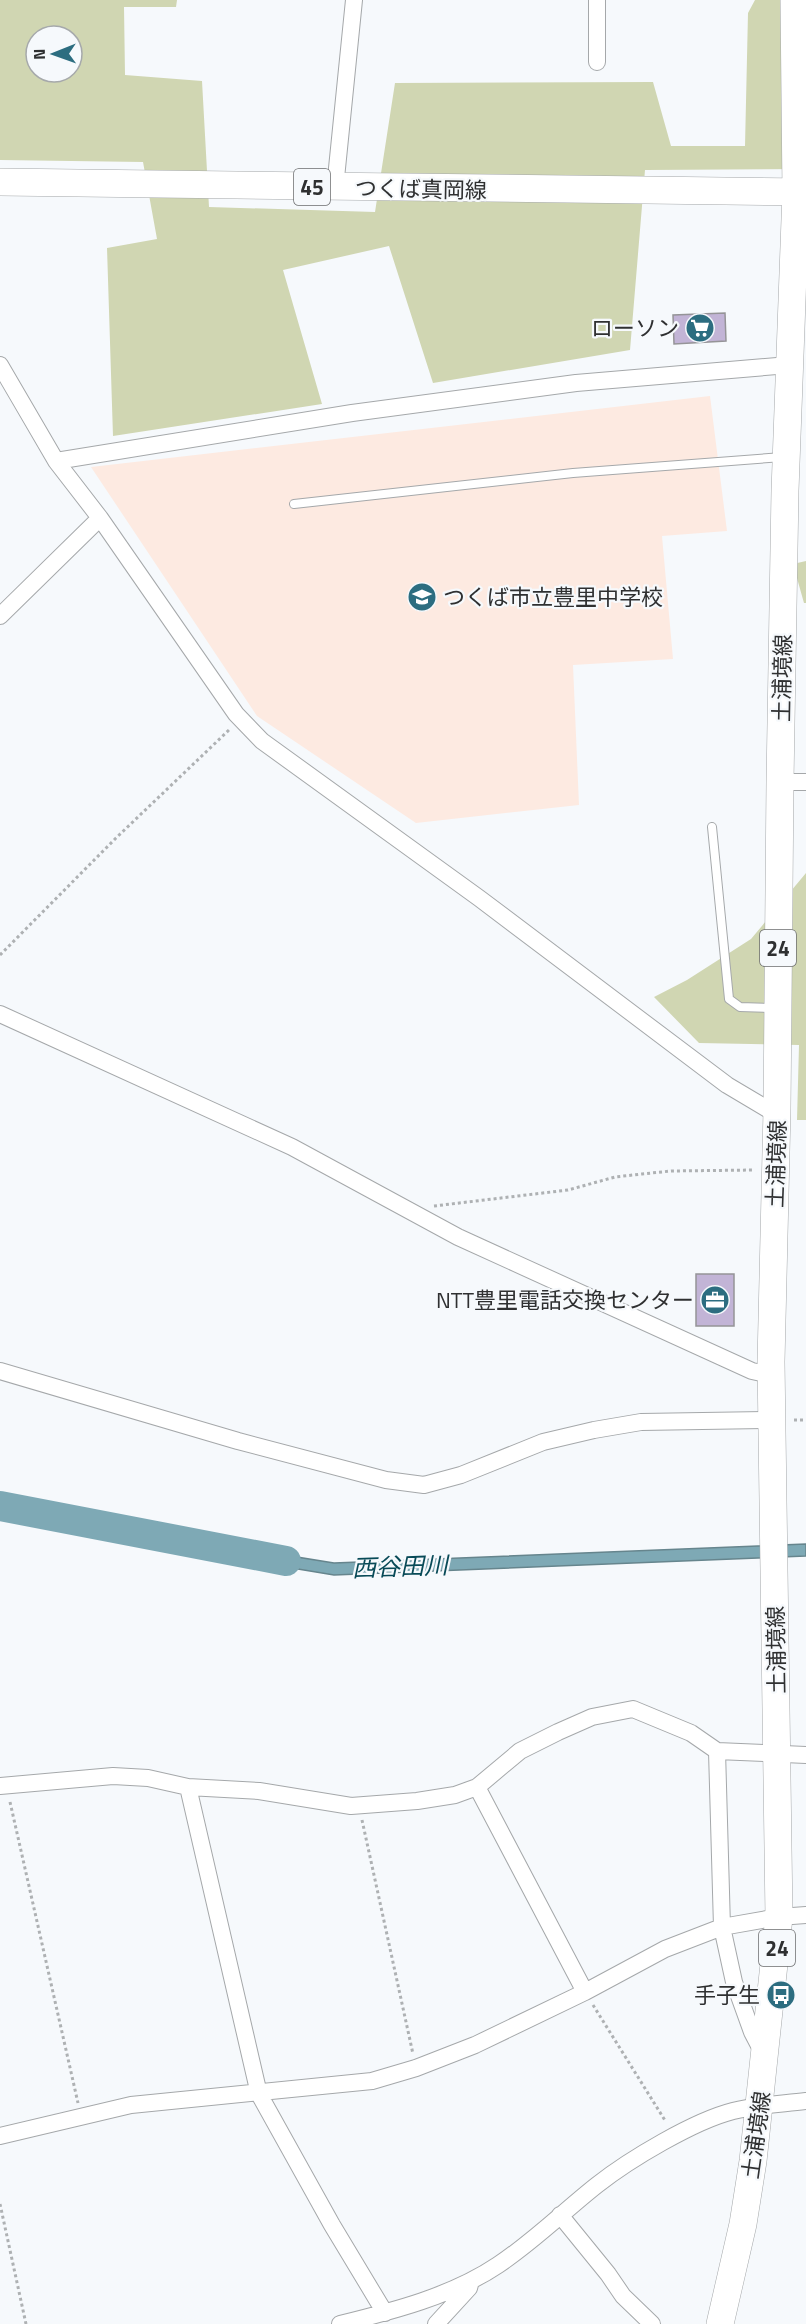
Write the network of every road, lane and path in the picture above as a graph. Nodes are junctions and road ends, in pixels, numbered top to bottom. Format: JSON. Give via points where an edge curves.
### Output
{"nodes":[{"id":1,"x":354,"y":0,"type":"edge"},
{"id":2,"x":597,"y":0,"type":"edge"},
{"id":3,"x":794,"y":0,"type":"edge"},
{"id":4,"x":597,"y":62,"type":"dead end"},
{"id":5,"x":0,"y":182,"type":"edge"},
{"id":6,"x":336,"y":188,"type":"junction"},
{"id":7,"x":801,"y":192,"type":"edge"},
{"id":8,"x":0,"y":365,"type":"edge"},
{"id":9,"x":789,"y":365,"type":"junction"},
{"id":10,"x":786,"y":457,"type":"junction"},
{"id":11,"x":56,"y":461,"type":"junction"},
{"id":12,"x":294,"y":504,"type":"dead end"},
{"id":13,"x":100,"y":518,"type":"junction"},
{"id":14,"x":0,"y":616,"type":"edge"},
{"id":15,"x":241,"y":719,"type":"junction"},
{"id":16,"x":793,"y":782,"type":"edge"},
{"id":17,"x":712,"y":826,"type":"dead end"},
{"id":18,"x":0,"y":955,"type":"edge"},
{"id":19,"x":778,"y":1008,"type":"junction"},
{"id":20,"x":0,"y":1014,"type":"edge"},
{"id":21,"x":777,"y":1110,"type":"junction"},
{"id":22,"x":776,"y":1171,"type":"junction"},
{"id":23,"x":412,"y":1212,"type":"junction"},
{"id":24,"x":0,"y":1371,"type":"edge"},
{"id":25,"x":771,"y":1376,"type":"junction"},
{"id":26,"x":771,"y":1420,"type":"junction"},
{"id":27,"x":717,"y":1751,"type":"junction"},
{"id":28,"x":778,"y":1753,"type":"junction"},
{"id":29,"x":806,"y":1755,"type":"edge"},
{"id":30,"x":3,"y":1786,"type":"edge"},
{"id":31,"x":188,"y":1787,"type":"junction"},
{"id":32,"x":477,"y":1787,"type":"junction"},
{"id":33,"x":359,"y":1806,"type":"junction"},
{"id":34,"x":806,"y":1915,"type":"edge"},
{"id":35,"x":779,"y":1917,"type":"junction"},
{"id":36,"x":722,"y":1927,"type":"junction"},
{"id":37,"x":585,"y":1992,"type":"junction"},
{"id":38,"x":765,"y":2058,"type":"junction"},
{"id":39,"x":416,"y":2068,"type":"junction"},
{"id":40,"x":259,"y":2094,"type":"junction"},
{"id":41,"x":806,"y":2101,"type":"edge"},
{"id":42,"x":760,"y":2106,"type":"junction"},
{"id":43,"x":81,"y":2117,"type":"junction"},
{"id":44,"x":0,"y":2136,"type":"edge"},
{"id":45,"x":675,"y":2136,"type":"junction"},
{"id":46,"x":0,"y":2204,"type":"edge"},
{"id":47,"x":560,"y":2215,"type":"junction"},
{"id":48,"x":471,"y":2279,"type":"junction"},
{"id":49,"x":385,"y":2313,"type":"junction"},
{"id":50,"x":26,"y":2324,"type":"edge"},
{"id":51,"x":340,"y":2324,"type":"edge"},
{"id":52,"x":436,"y":2324,"type":"edge"},
{"id":53,"x":652,"y":2324,"type":"edge"},
{"id":54,"x":720,"y":2324,"type":"edge"}],
"edges":[{"from":1,"to":6,"type":"street"},
{"from":2,"to":4,"type":"street"},
{"from":3,"to":7,"type":"main road","name":"土浦境線","number":"24"},
{"from":5,"to":6,"type":"main road","name":"つくば真岡線","number":"45"},
{"from":6,"to":7,"type":"main road","name":"つくば真岡線","number":"45"},
{"from":7,"to":9,"type":"main road","name":"土浦境線","number":"24"},
{"from":8,"to":11,"type":"street"},
{"from":9,"to":10,"type":"main road","name":"土浦境線","number":"24"},
{"from":9,"to":11,"type":"street","via":[[576,383],[352,413]]},
{"from":10,"to":12,"type":"lane","via":[[573,473]]},
{"from":10,"to":16,"type":"main road","name":"土浦境線","number":"24"},
{"from":11,"to":13,"type":"street"},
{"from":13,"to":14,"type":"street"},
{"from":13,"to":15,"type":"street"},
{"from":15,"to":18,"type":"path"},
{"from":15,"to":21,"type":"street","via":[[262,741],[728,1085],[769,1110]]},
{"from":16,"to":19,"type":"main road","name":"土浦境線","number":"24"},
{"from":17,"to":19,"type":"lane","via":[[729,999],[740,1007]]},
{"from":19,"to":21,"type":"main road","name":"土浦境線","number":"24"},
{"from":20,"to":23,"type":"street","via":[[292,1147]]},
{"from":21,"to":22,"type":"main road","name":"土浦境線","number":"24"},
{"from":22,"to":23,"type":"path","via":[[671,1171],[615,1177],[568,1190],[430,1206]]},
{"from":22,"to":25,"type":"main road","name":"土浦境線","number":"24"},
{"from":23,"to":25,"type":"street","via":[[458,1237],[741,1366]]},
{"from":24,"to":26,"type":"street","via":[[238,1441],[386,1480],[424,1485],[461,1475],[543,1442],[594,1430],[641,1422]]},
{"from":25,"to":26,"type":"main road","name":"土浦境線","number":"24"},
{"from":26,"to":28,"type":"main road","name":"土浦境線","number":"24"},
{"from":27,"to":28,"type":"street"},
{"from":27,"to":32,"type":"street","via":[[692,1733],[633,1709],[592,1717],[520,1751]]},
{"from":27,"to":36,"type":"street"},
{"from":28,"to":29,"type":"street"},
{"from":28,"to":35,"type":"main road","name":"土浦境線","number":"24"},
{"from":30,"to":31,"type":"street","via":[[113,1776],[148,1778]]},
{"from":30,"to":43,"type":"path"},
{"from":31,"to":33,"type":"street","via":[[259,1791]]},
{"from":31,"to":40,"type":"street"},
{"from":32,"to":33,"type":"street","via":[[455,1795]]},
{"from":32,"to":37,"type":"street"},
{"from":33,"to":39,"type":"path"},
{"from":34,"to":35,"type":"street"},
{"from":35,"to":36,"type":"street"},
{"from":35,"to":38,"type":"main road","name":"土浦境線","number":"24"},
{"from":36,"to":37,"type":"street","via":[[665,1949]]},
{"from":36,"to":38,"type":"street","via":[[734,1982]]},
{"from":37,"to":39,"type":"street","via":[[475,2045]]},
{"from":37,"to":45,"type":"path"},
{"from":38,"to":42,"type":"main road","name":"土浦境線","number":"24"},
{"from":39,"to":40,"type":"street","via":[[372,2081]]},
{"from":40,"to":43,"type":"street","via":[[130,2105]]},
{"from":40,"to":49,"type":"street"},
{"from":41,"to":42,"type":"street"},
{"from":42,"to":45,"type":"street","via":[[723,2114]]},
{"from":42,"to":54,"type":"main road","name":"土浦境線","number":"24","via":[[743,2224]]},
{"from":43,"to":44,"type":"street"},
{"from":45,"to":47,"type":"street","via":[[600,2183]]},
{"from":46,"to":50,"type":"path"},
{"from":47,"to":48,"type":"street","via":[[498,2265]]},
{"from":47,"to":53,"type":"street","via":[[623,2296]]},
{"from":48,"to":49,"type":"street"},
{"from":48,"to":52,"type":"street","via":[[469,2288]]},
{"from":49,"to":51,"type":"street"}]}
